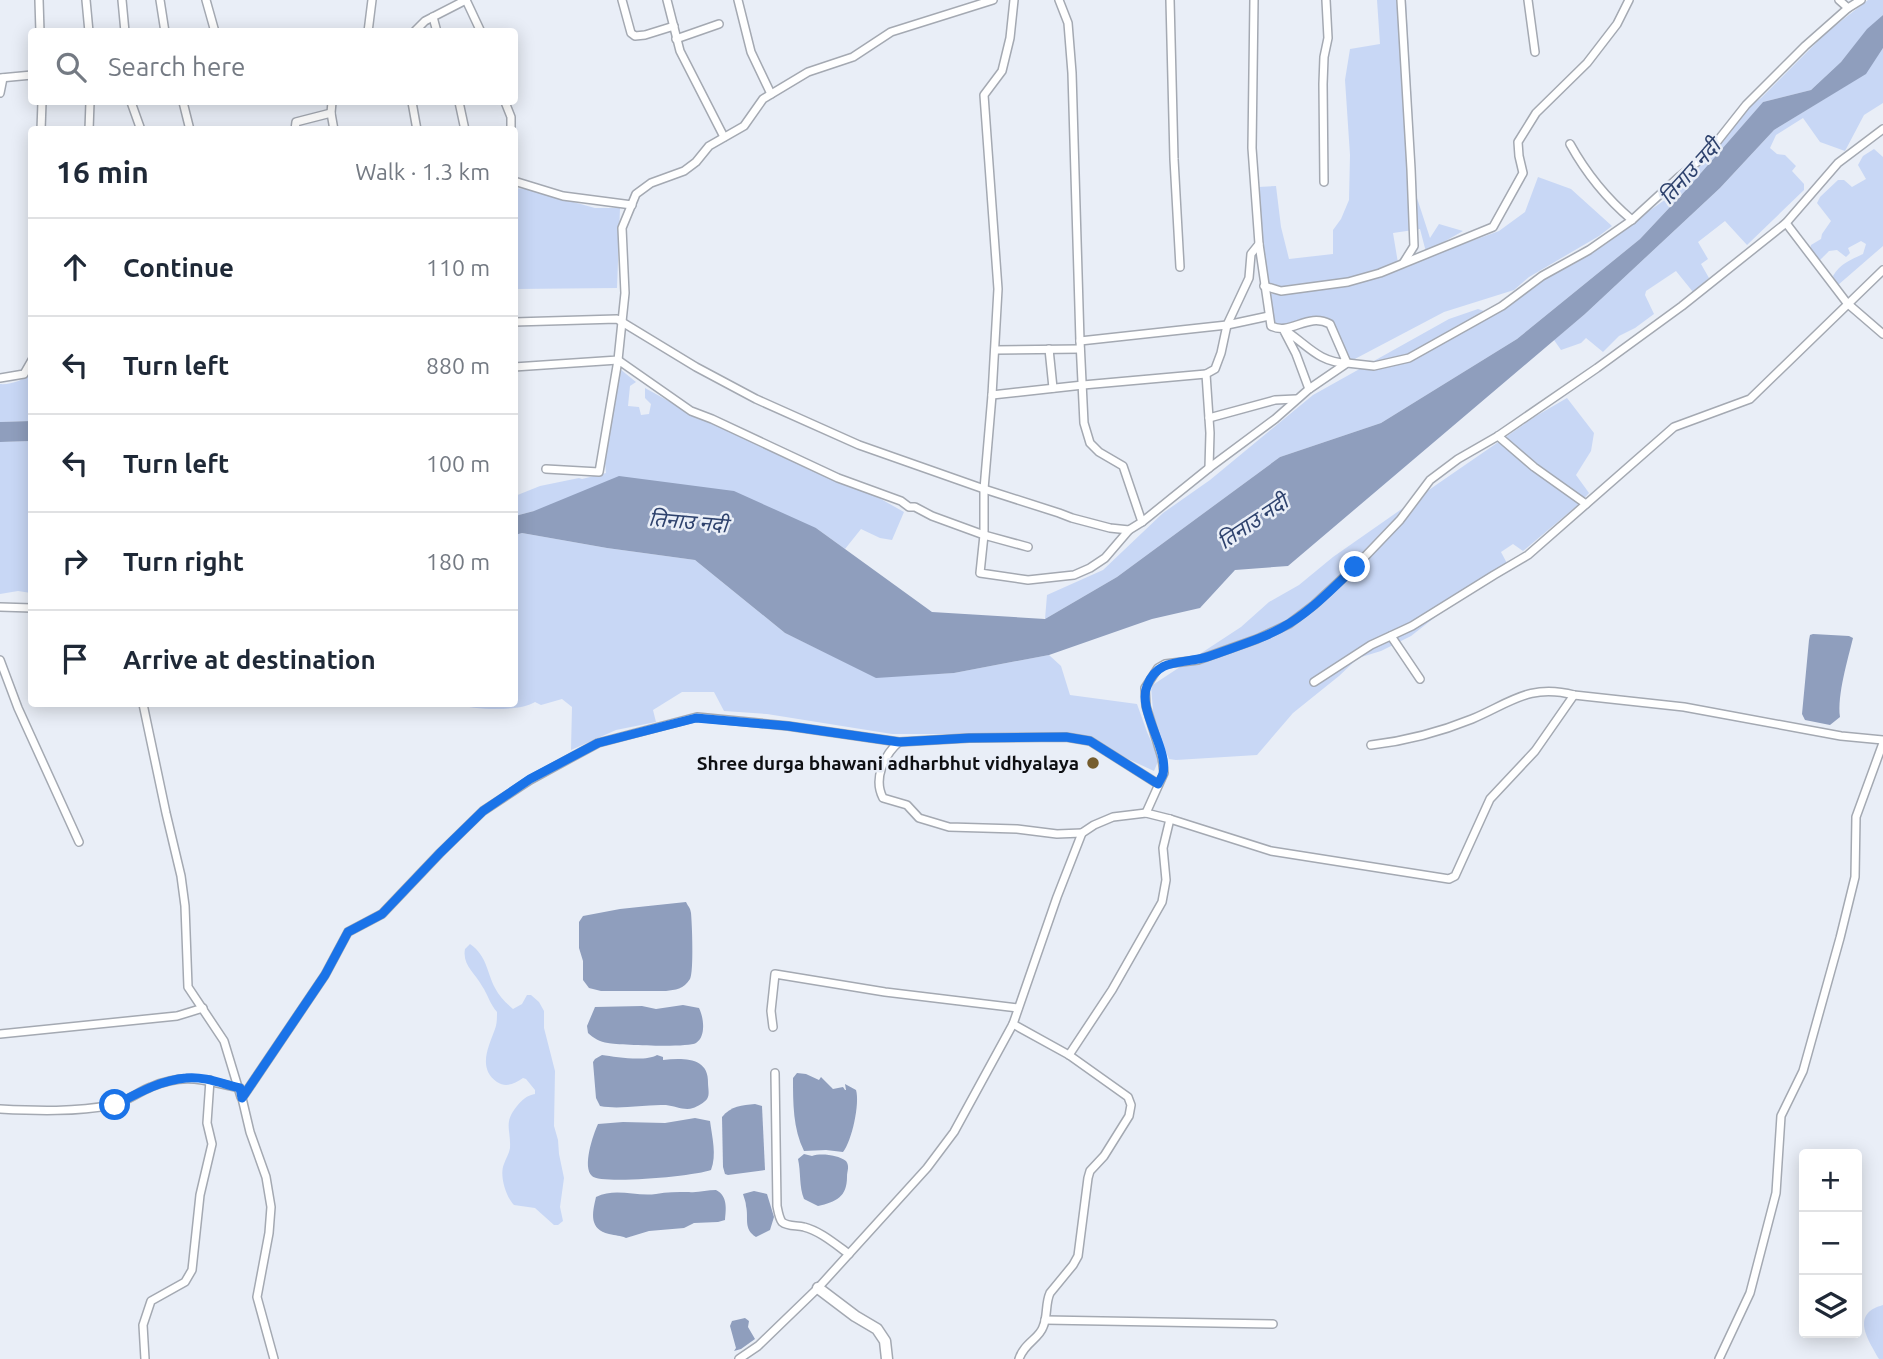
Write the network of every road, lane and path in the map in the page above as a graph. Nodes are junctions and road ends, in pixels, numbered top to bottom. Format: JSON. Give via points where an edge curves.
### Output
{"nodes":[{"id":1,"x":39,"y":0,"type":"edge"},
{"id":2,"x":86,"y":0,"type":"edge"},
{"id":3,"x":122,"y":0,"type":"edge"},
{"id":4,"x":160,"y":0,"type":"edge"},
{"id":5,"x":205,"y":0,"type":"edge"},
{"id":6,"x":372,"y":0,"type":"edge"},
{"id":7,"x":466,"y":0,"type":"edge"},
{"id":8,"x":622,"y":0,"type":"edge"},
{"id":9,"x":667,"y":0,"type":"edge"},
{"id":10,"x":738,"y":0,"type":"edge"},
{"id":11,"x":993,"y":0,"type":"edge"},
{"id":12,"x":1014,"y":0,"type":"edge"},
{"id":13,"x":1059,"y":0,"type":"edge"},
{"id":14,"x":1170,"y":0,"type":"edge"},
{"id":15,"x":1254,"y":0,"type":"edge"},
{"id":16,"x":1325,"y":0,"type":"edge"},
{"id":17,"x":1401,"y":0,"type":"edge"},
{"id":18,"x":1528,"y":0,"type":"edge"},
{"id":19,"x":1629,"y":0,"type":"edge"},
{"id":20,"x":1839,"y":0,"type":"edge"},
{"id":21,"x":1861,"y":0,"type":"edge"},
{"id":22,"x":1848,"y":8,"type":"junction"},
{"id":23,"x":433,"y":17,"type":"junction"},
{"id":24,"x":719,"y":24,"type":"dead end"},
{"id":25,"x":674,"y":26,"type":"junction"},
{"id":26,"x":40,"y":28,"type":"edge"},
{"id":27,"x":89,"y":28,"type":"edge"},
{"id":28,"x":125,"y":28,"type":"edge"},
{"id":29,"x":164,"y":28,"type":"edge"},
{"id":30,"x":214,"y":28,"type":"edge"},
{"id":31,"x":368,"y":28,"type":"edge"},
{"id":32,"x":418,"y":28,"type":"edge"},
{"id":33,"x":437,"y":28,"type":"edge"},
{"id":34,"x":479,"y":28,"type":"edge"},
{"id":35,"x":676,"y":39,"type":"junction"},
{"id":36,"x":1535,"y":52,"type":"dead end"},
{"id":37,"x":28,"y":75,"type":"edge"},
{"id":38,"x":1,"y":78,"type":"edge"},
{"id":39,"x":0,"y":93,"type":"edge"},
{"id":40,"x":771,"y":94,"type":"junction"},
{"id":41,"x":41,"y":105,"type":"edge"},
{"id":42,"x":90,"y":105,"type":"edge"},
{"id":43,"x":132,"y":105,"type":"edge"},
{"id":44,"x":184,"y":105,"type":"edge"},
{"id":45,"x":332,"y":105,"type":"edge"},
{"id":46,"x":413,"y":105,"type":"edge"},
{"id":47,"x":459,"y":105,"type":"edge"},
{"id":48,"x":506,"y":105,"type":"edge"},
{"id":49,"x":331,"y":114,"type":"junction"},
{"id":50,"x":41,"y":126,"type":"edge"},
{"id":51,"x":89,"y":126,"type":"edge"},
{"id":52,"x":140,"y":126,"type":"edge"},
{"id":53,"x":189,"y":126,"type":"edge"},
{"id":54,"x":296,"y":126,"type":"edge"},
{"id":55,"x":333,"y":126,"type":"edge"},
{"id":56,"x":416,"y":126,"type":"edge"},
{"id":57,"x":464,"y":126,"type":"edge"},
{"id":58,"x":511,"y":126,"type":"edge"},
{"id":59,"x":1883,"y":129,"type":"edge"},
{"id":60,"x":724,"y":137,"type":"junction"},
{"id":61,"x":1570,"y":144,"type":"dead end"},
{"id":62,"x":518,"y":182,"type":"edge"},
{"id":63,"x":1324,"y":182,"type":"dead end"},
{"id":64,"x":632,"y":205,"type":"junction"},
{"id":65,"x":1632,"y":220,"type":"junction"},
{"id":66,"x":1786,"y":223,"type":"junction"},
{"id":67,"x":1259,"y":244,"type":"junction"},
{"id":68,"x":1404,"y":262,"type":"junction"},
{"id":69,"x":1180,"y":267,"type":"dead end"},
{"id":70,"x":1883,"y":270,"type":"edge"},
{"id":71,"x":1264,"y":286,"type":"junction"},
{"id":72,"x":1847,"y":303,"type":"junction"},
{"id":73,"x":1269,"y":316,"type":"junction"},
{"id":74,"x":622,"y":321,"type":"junction"},
{"id":75,"x":518,"y":322,"type":"edge"},
{"id":76,"x":1227,"y":325,"type":"junction"},
{"id":77,"x":1283,"y":329,"type":"junction"},
{"id":78,"x":1883,"y":334,"type":"edge"},
{"id":79,"x":1080,"y":345,"type":"junction"},
{"id":80,"x":1049,"y":349,"type":"junction"},
{"id":81,"x":995,"y":350,"type":"junction"},
{"id":82,"x":618,"y":360,"type":"junction"},
{"id":83,"x":1347,"y":363,"type":"junction"},
{"id":84,"x":28,"y":367,"type":"edge"},
{"id":85,"x":518,"y":367,"type":"edge"},
{"id":86,"x":1206,"y":374,"type":"junction"},
{"id":87,"x":0,"y":378,"type":"edge"},
{"id":88,"x":1083,"y":385,"type":"junction"},
{"id":89,"x":1053,"y":388,"type":"junction"},
{"id":90,"x":1308,"y":389,"type":"junction"},
{"id":91,"x":992,"y":395,"type":"junction"},
{"id":92,"x":1297,"y":399,"type":"junction"},
{"id":93,"x":1209,"y":418,"type":"junction"},
{"id":94,"x":1498,"y":436,"type":"junction"},
{"id":95,"x":1209,"y":468,"type":"junction"},
{"id":96,"x":546,"y":469,"type":"dead end"},
{"id":97,"x":984,"y":489,"type":"junction"},
{"id":98,"x":1586,"y":504,"type":"junction"},
{"id":99,"x":1142,"y":522,"type":"junction"},
{"id":100,"x":1129,"y":530,"type":"junction"},
{"id":101,"x":984,"y":535,"type":"junction"},
{"id":102,"x":1028,"y":547,"type":"dead end"},
{"id":103,"x":0,"y":607,"type":"edge"},
{"id":104,"x":28,"y":608,"type":"edge"},
{"id":105,"x":1391,"y":636,"type":"junction"},
{"id":106,"x":0,"y":660,"type":"edge"},
{"id":107,"x":1420,"y":679,"type":"dead end"},
{"id":108,"x":1314,"y":682,"type":"dead end"},
{"id":109,"x":1574,"y":695,"type":"junction"},
{"id":110,"x":144,"y":707,"type":"edge"},
{"id":111,"x":899,"y":742,"type":"junction"},
{"id":112,"x":1883,"y":742,"type":"edge"},
{"id":113,"x":1371,"y":745,"type":"dead end"},
{"id":114,"x":1158,"y":784,"type":"junction"},
{"id":115,"x":1146,"y":813,"type":"junction"},
{"id":116,"x":1170,"y":819,"type":"junction"},
{"id":117,"x":1082,"y":833,"type":"junction"},
{"id":118,"x":79,"y":842,"type":"dead end"},
{"id":119,"x":202,"y":1008,"type":"junction"},
{"id":120,"x":1018,"y":1008,"type":"junction"},
{"id":121,"x":1013,"y":1024,"type":"junction"},
{"id":122,"x":773,"y":1027,"type":"dead end"},
{"id":123,"x":0,"y":1034,"type":"edge"},
{"id":124,"x":1069,"y":1055,"type":"junction"},
{"id":125,"x":775,"y":1073,"type":"dead end"},
{"id":126,"x":210,"y":1080,"type":"junction"},
{"id":127,"x":240,"y":1088,"type":"junction"},
{"id":128,"x":242,"y":1098,"type":"junction"},
{"id":129,"x":0,"y":1109,"type":"edge"},
{"id":130,"x":849,"y":1254,"type":"junction"},
{"id":131,"x":818,"y":1288,"type":"junction"},
{"id":132,"x":1045,"y":1320,"type":"junction"},
{"id":133,"x":1273,"y":1324,"type":"dead end"},
{"id":134,"x":145,"y":1359,"type":"edge"},
{"id":135,"x":274,"y":1359,"type":"edge"},
{"id":136,"x":739,"y":1359,"type":"edge"},
{"id":137,"x":887,"y":1359,"type":"edge"},
{"id":138,"x":1019,"y":1359,"type":"edge"},
{"id":139,"x":1719,"y":1359,"type":"edge"}],
"edges":[{"from":1,"to":26,"type":"street"},
{"from":2,"to":27,"type":"street"},
{"from":3,"to":28,"type":"street"},
{"from":4,"to":29,"type":"street"},
{"from":5,"to":30,"type":"street"},
{"from":6,"to":31,"type":"street"},
{"from":7,"to":23,"type":"street"},
{"from":7,"to":34,"type":"street"},
{"from":8,"to":25,"type":"street","via":[[635,36]]},
{"from":9,"to":25,"type":"street"},
{"from":10,"to":40,"type":"street","via":[[751,52]]},
{"from":11,"to":40,"type":"street","via":[[891,32],[853,57],[808,72]]},
{"from":12,"to":81,"type":"street","via":[[1002,71],[984,95],[998,289]]},
{"from":13,"to":79,"type":"street","via":[[1068,23],[1072,73]]},
{"from":14,"to":69,"type":"street"},
{"from":15,"to":67,"type":"street","via":[[1252,148]]},
{"from":16,"to":63,"type":"street"},
{"from":17,"to":68,"type":"street","via":[[1414,246]]},
{"from":18,"to":36,"type":"street"},
{"from":19,"to":68,"type":"street","via":[[1617,24],[1536,113],[1518,142],[1523,173],[1493,227]]},
{"from":20,"to":22,"type":"street"},
{"from":21,"to":22,"type":"street"},
{"from":22,"to":65,"type":"street","via":[[1746,105],[1708,153]]},
{"from":23,"to":32,"type":"street"},
{"from":23,"to":33,"type":"street"},
{"from":24,"to":35,"type":"street"},
{"from":25,"to":35,"type":"street"},
{"from":35,"to":60,"type":"street"},
{"from":37,"to":38,"type":"street"},
{"from":38,"to":39,"type":"street"},
{"from":40,"to":60,"type":"street","via":[[744,126]]},
{"from":41,"to":50,"type":"street"},
{"from":42,"to":51,"type":"street"},
{"from":43,"to":52,"type":"street"},
{"from":44,"to":53,"type":"street"},
{"from":45,"to":49,"type":"street"},
{"from":46,"to":56,"type":"street"},
{"from":47,"to":57,"type":"street"},
{"from":48,"to":58,"type":"street"},
{"from":49,"to":54,"type":"street","via":[[296,122]]},
{"from":49,"to":55,"type":"street"},
{"from":59,"to":66,"type":"street","via":[[1838,163]]},
{"from":60,"to":64,"type":"street","via":[[709,145],[684,171],[644,187]]},
{"from":61,"to":65,"type":"street","via":[[1585,170]]},
{"from":62,"to":64,"type":"street","via":[[563,196]]},
{"from":64,"to":74,"type":"street","via":[[622,228]]},
{"from":65,"to":83,"type":"street","via":[[1502,306],[1409,358],[1374,366]]},
{"from":66,"to":72,"type":"street"},
{"from":66,"to":94,"type":"street","via":[[1682,306]]},
{"from":67,"to":71,"type":"street"},
{"from":67,"to":76,"type":"street","via":[[1251,254],[1250,278]]},
{"from":68,"to":71,"type":"street","via":[[1348,282],[1281,291]]},
{"from":70,"to":72,"type":"street"},
{"from":71,"to":73,"type":"street"},
{"from":72,"to":78,"type":"street"},
{"from":72,"to":98,"type":"street","via":[[1750,399],[1674,427]]},
{"from":73,"to":76,"type":"street"},
{"from":73,"to":77,"type":"street","via":[[1271,326]]},
{"from":74,"to":75,"type":"street"},
{"from":74,"to":82,"type":"street"},
{"from":74,"to":97,"type":"street","via":[[756,399],[859,445]]},
{"from":76,"to":79,"type":"street"},
{"from":76,"to":86,"type":"street","via":[[1215,369]]},
{"from":77,"to":83,"type":"street","via":[[1332,363]]},
{"from":77,"to":83,"type":"street","via":[[1323,320],[1330,324]]},
{"from":77,"to":90,"type":"street"},
{"from":79,"to":80,"type":"street"},
{"from":79,"to":88,"type":"street"},
{"from":80,"to":81,"type":"street"},
{"from":80,"to":89,"type":"street"},
{"from":81,"to":91,"type":"street"},
{"from":82,"to":85,"type":"street"},
{"from":82,"to":96,"type":"street","via":[[599,472]]},
{"from":82,"to":101,"type":"street","via":[[691,411],[838,478]]},
{"from":83,"to":90,"type":"street"},
{"from":84,"to":87,"type":"street","via":[[24,374]]},
{"from":86,"to":88,"type":"street"},
{"from":86,"to":93,"type":"street"},
{"from":88,"to":89,"type":"street"},
{"from":88,"to":99,"type":"street","via":[[1084,423],[1090,443],[1123,466]]},
{"from":89,"to":91,"type":"street"},
{"from":90,"to":92,"type":"street"},
{"from":91,"to":97,"type":"street"},
{"from":92,"to":93,"type":"street","via":[[1275,400]]},
{"from":92,"to":95,"type":"street"},
{"from":93,"to":95,"type":"street"},
{"from":94,"to":98,"type":"street"},
{"from":94,"to":114,"type":"street","via":[[1430,480],[1355,567],[1289,624],[1198,660],[1158,668],[1145,688],[1162,758],[1164,773]]},
{"from":95,"to":99,"type":"street"},
{"from":97,"to":100,"type":"street","via":[[1072,518]]},
{"from":97,"to":101,"type":"street"},
{"from":98,"to":105,"type":"street","via":[[1528,555]]},
{"from":99,"to":100,"type":"street"},
{"from":100,"to":101,"type":"street","via":[[1090,568],[1074,575],[1028,580],[980,573]]},
{"from":101,"to":102,"type":"street"},
{"from":103,"to":104,"type":"street"},
{"from":105,"to":107,"type":"street"},
{"from":105,"to":108,"type":"street"},
{"from":106,"to":118,"type":"street"},
{"from":109,"to":112,"type":"street","via":[[1684,707]]},
{"from":109,"to":113,"type":"street","via":[[1548,690],[1509,699],[1473,719]]},
{"from":109,"to":116,"type":"street","via":[[1535,751],[1490,799],[1452,878],[1271,851]]},
{"from":110,"to":119,"type":"street","via":[[181,876],[188,987]]},
{"from":111,"to":114,"type":"street","via":[[1082,739]]},
{"from":111,"to":117,"type":"street","via":[[888,751],[881,768],[880,791],[883,798],[907,805],[919,818],[949,827]]},
{"from":111,"to":128,"type":"street","via":[[696,718],[598,743],[530,779],[483,811],[382,914],[348,932],[325,975]]},
{"from":112,"to":139,"type":"street","via":[[1856,817],[1855,877],[1840,938],[1803,1070],[1781,1116],[1776,1193],[1750,1293]]},
{"from":114,"to":115,"type":"street"},
{"from":115,"to":116,"type":"street"},
{"from":115,"to":117,"type":"street","via":[[1113,817]]},
{"from":116,"to":124,"type":"street","via":[[1163,848],[1166,880],[1162,902]]},
{"from":117,"to":120,"type":"street"},
{"from":119,"to":123,"type":"street","via":[[177,1016]]},
{"from":119,"to":127,"type":"street","via":[[224,1041]]},
{"from":120,"to":121,"type":"street"},
{"from":120,"to":122,"type":"street","via":[[775,974]]},
{"from":121,"to":124,"type":"street"},
{"from":121,"to":130,"type":"street","via":[[954,1132]]},
{"from":124,"to":132,"type":"street","via":[[1128,1097],[1131,1105],[1125,1123],[1090,1171],[1078,1256],[1050,1293]]},
{"from":125,"to":130,"type":"street","via":[[780,1219],[789,1226],[812,1230]]},
{"from":126,"to":127,"type":"street"},
{"from":126,"to":129,"type":"street","via":[[187,1077],[152,1086],[115,1105],[44,1112]]},
{"from":126,"to":134,"type":"street","via":[[207,1124],[212,1144],[200,1195],[192,1270],[186,1282],[151,1301],[143,1325]]},
{"from":127,"to":128,"type":"street"},
{"from":128,"to":135,"type":"street","via":[[271,1207],[257,1297]]},
{"from":130,"to":131,"type":"street"},
{"from":131,"to":136,"type":"street"},
{"from":131,"to":137,"type":"street","via":[[877,1329],[885,1341]]},
{"from":132,"to":133,"type":"street"},
{"from":132,"to":138,"type":"street"}]}
